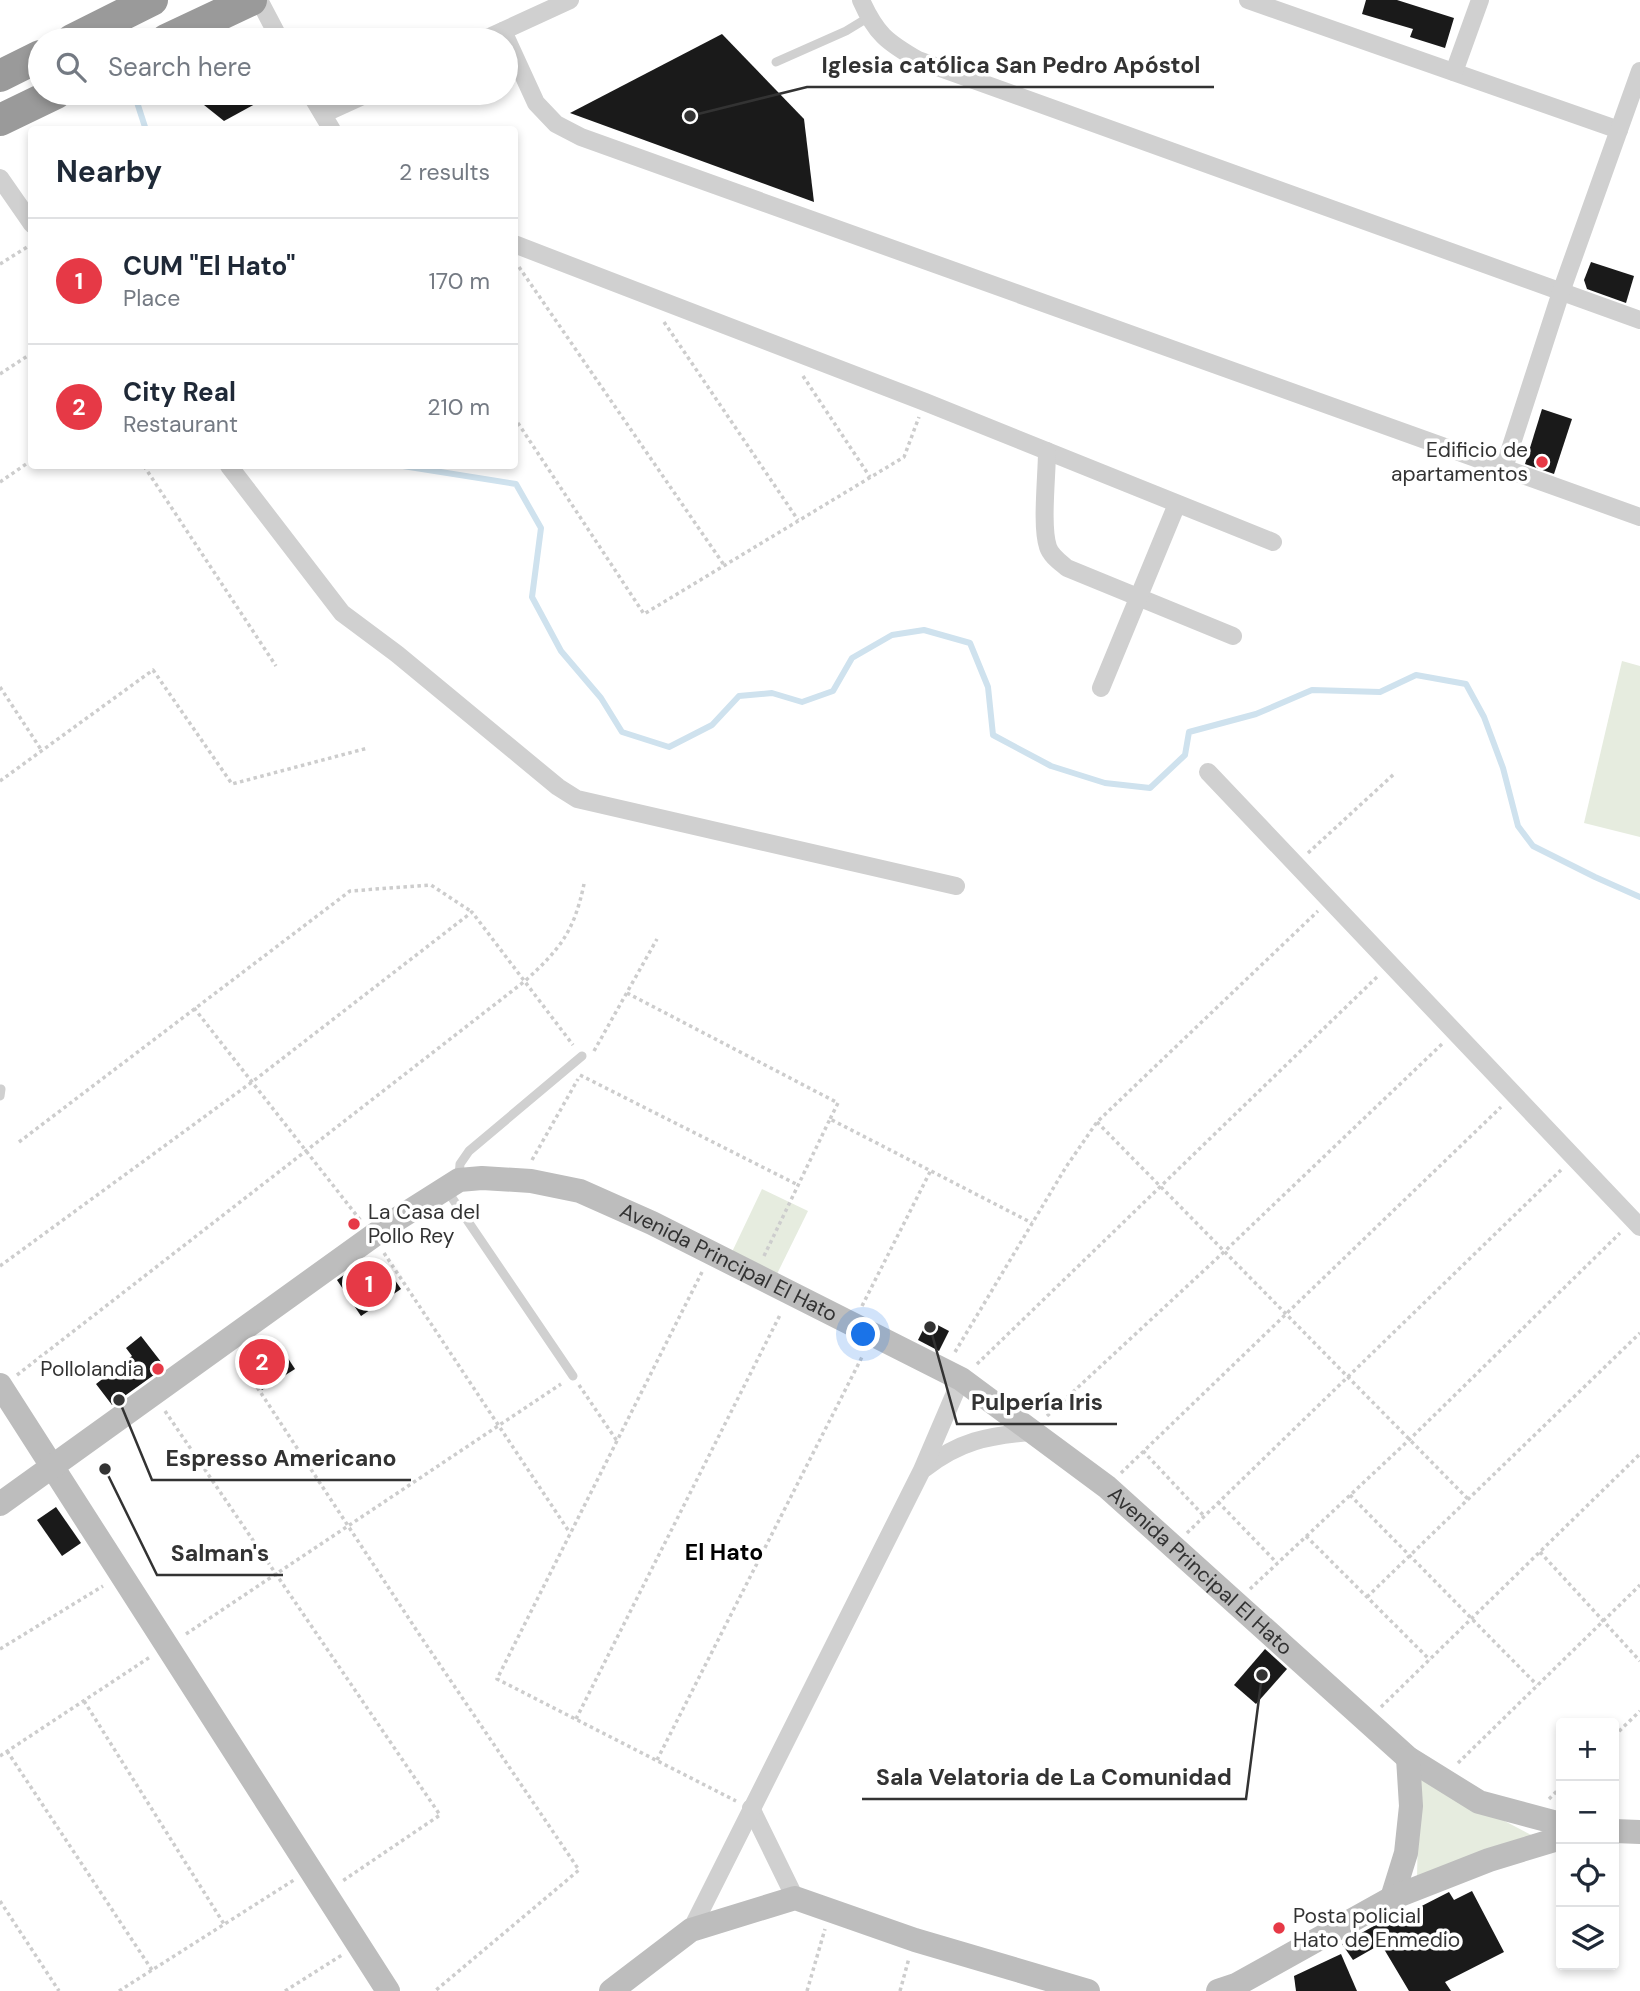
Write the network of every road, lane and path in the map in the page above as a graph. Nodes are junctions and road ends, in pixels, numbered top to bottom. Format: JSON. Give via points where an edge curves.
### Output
{"nodes":[{"id":1,"x":152,"y":0,"type":"edge"},
{"id":2,"x":251,"y":0,"type":"edge"},
{"id":3,"x":259,"y":0,"type":"edge"},
{"id":4,"x":570,"y":0,"type":"edge"},
{"id":5,"x":861,"y":0,"type":"edge"},
{"id":6,"x":1248,"y":0,"type":"edge"},
{"id":7,"x":1480,"y":0,"type":"edge"},
{"id":8,"x":1295,"y":8,"type":"edge"},
{"id":9,"x":869,"y":18,"type":"junction"},
{"id":10,"x":96,"y":28,"type":"edge"},
{"id":11,"x":192,"y":28,"type":"edge"},
{"id":12,"x":273,"y":28,"type":"edge"},
{"id":13,"x":509,"y":28,"type":"edge"},
{"id":14,"x":28,"y":62,"type":"edge"},
{"id":15,"x":776,"y":62,"type":"dead end"},
{"id":16,"x":518,"y":64,"type":"edge"},
{"id":17,"x":1640,"y":71,"type":"edge"},
{"id":18,"x":1454,"y":72,"type":"junction"},
{"id":19,"x":0,"y":76,"type":"edge"},
{"id":20,"x":31,"y":105,"type":"edge"},
{"id":21,"x":317,"y":105,"type":"edge"},
{"id":22,"x":352,"y":105,"type":"edge"},
{"id":23,"x":0,"y":120,"type":"edge"},
{"id":24,"x":328,"y":122,"type":"edge"},
{"id":25,"x":1619,"y":130,"type":"junction"},
{"id":26,"x":0,"y":178,"type":"edge"},
{"id":27,"x":28,"y":218,"type":"edge"},
{"id":28,"x":28,"y":246,"type":"edge"},
{"id":29,"x":518,"y":246,"type":"edge"},
{"id":30,"x":0,"y":264,"type":"edge"},
{"id":31,"x":518,"y":266,"type":"edge"},
{"id":32,"x":1561,"y":292,"type":"junction"},
{"id":33,"x":646,"y":295,"type":"junction"},
{"id":34,"x":1640,"y":320,"type":"edge"},
{"id":35,"x":785,"y":348,"type":"junction"},
{"id":36,"x":28,"y":356,"type":"edge"},
{"id":37,"x":0,"y":374,"type":"edge"},
{"id":38,"x":925,"y":402,"type":"junction"},
{"id":39,"x":518,"y":423,"type":"edge"},
{"id":40,"x":1047,"y":451,"type":"junction"},
{"id":41,"x":28,"y":463,"type":"edge"},
{"id":42,"x":1504,"y":468,"type":"junction"},
{"id":43,"x":146,"y":469,"type":"edge"},
{"id":44,"x":231,"y":469,"type":"edge"},
{"id":45,"x":870,"y":477,"type":"junction"},
{"id":46,"x":0,"y":481,"type":"edge"},
{"id":47,"x":1177,"y":504,"type":"junction"},
{"id":48,"x":1640,"y":516,"type":"edge"},
{"id":49,"x":798,"y":520,"type":"junction"},
{"id":50,"x":1273,"y":542,"type":"dead end"},
{"id":51,"x":724,"y":565,"type":"junction"},
{"id":52,"x":1139,"y":597,"type":"junction"},
{"id":53,"x":1233,"y":636,"type":"dead end"},
{"id":54,"x":276,"y":666,"type":"dead end"},
{"id":55,"x":0,"y":687,"type":"edge"},
{"id":56,"x":1101,"y":688,"type":"dead end"},
{"id":57,"x":368,"y":748,"type":"dead end"},
{"id":58,"x":42,"y":751,"type":"junction"},
{"id":59,"x":1209,"y":772,"type":"dead end"},
{"id":60,"x":1394,"y":774,"type":"dead end"},
{"id":61,"x":0,"y":781,"type":"edge"},
{"id":62,"x":1296,"y":864,"type":"junction"},
{"id":63,"x":584,"y":884,"type":"dead end"},
{"id":64,"x":956,"y":886,"type":"dead end"},
{"id":65,"x":1329,"y":900,"type":"junction"},
{"id":66,"x":472,"y":912,"type":"junction"},
{"id":67,"x":1390,"y":964,"type":"junction"},
{"id":68,"x":525,"y":982,"type":"junction"},
{"id":69,"x":627,"y":993,"type":"dead end"},
{"id":70,"x":194,"y":1008,"type":"junction"},
{"id":71,"x":1455,"y":1032,"type":"junction"},
{"id":72,"x":582,"y":1056,"type":"joint"},
{"id":73,"x":580,"y":1075,"type":"dead end"},
{"id":74,"x":252,"y":1082,"type":"junction"},
{"id":75,"x":1514,"y":1094,"type":"junction"},
{"id":76,"x":830,"y":1119,"type":"junction"},
{"id":77,"x":1097,"y":1122,"type":"junction"},
{"id":78,"x":19,"y":1142,"type":"dead end"},
{"id":79,"x":306,"y":1151,"type":"junction"},
{"id":80,"x":1574,"y":1157,"type":"junction"},
{"id":81,"x":931,"y":1170,"type":"junction"},
{"id":82,"x":453,"y":1184,"type":"junction"},
{"id":83,"x":798,"y":1185,"type":"junction"},
{"id":84,"x":1160,"y":1185,"type":"junction"},
{"id":85,"x":1032,"y":1223,"type":"junction"},
{"id":86,"x":1637,"y":1223,"type":"edge"},
{"id":87,"x":373,"y":1237,"type":"junction"},
{"id":88,"x":1225,"y":1251,"type":"junction"},
{"id":89,"x":0,"y":1266,"type":"edge"},
{"id":90,"x":704,"y":1269,"type":"dead end"},
{"id":91,"x":755,"y":1275,"type":"junction"},
{"id":92,"x":791,"y":1293,"type":"junction"},
{"id":93,"x":1285,"y":1313,"type":"junction"},
{"id":94,"x":863,"y":1329,"type":"junction"},
{"id":95,"x":1640,"y":1333,"type":"edge"},
{"id":96,"x":228,"y":1342,"type":"junction"},
{"id":97,"x":953,"y":1374,"type":"junction"},
{"id":98,"x":573,"y":1376,"type":"junction"},
{"id":99,"x":1347,"y":1376,"type":"junction"},
{"id":100,"x":1,"y":1386,"type":"edge"},
{"id":101,"x":154,"y":1395,"type":"junction"},
{"id":102,"x":499,"y":1426,"type":"junction"},
{"id":103,"x":1031,"y":1432,"type":"junction"},
{"id":104,"x":1409,"y":1439,"type":"junction"},
{"id":105,"x":617,"y":1441,"type":"junction"},
{"id":106,"x":1143,"y":1451,"type":"junction"},
{"id":107,"x":1640,"y":1454,"type":"edge"},
{"id":108,"x":54,"y":1467,"type":"junction"},
{"id":109,"x":922,"y":1470,"type":"junction"},
{"id":110,"x":1107,"y":1487,"type":"junction"},
{"id":111,"x":1350,"y":1495,"type":"junction"},
{"id":112,"x":1468,"y":1499,"type":"junction"},
{"id":113,"x":1218,"y":1502,"type":"junction"},
{"id":114,"x":0,"y":1504,"type":"edge"},
{"id":115,"x":1204,"y":1516,"type":"junction"},
{"id":116,"x":349,"y":1526,"type":"junction"},
{"id":117,"x":570,"y":1534,"type":"junction"},
{"id":118,"x":1306,"y":1536,"type":"junction"},
{"id":119,"x":1173,"y":1546,"type":"junction"},
{"id":120,"x":1540,"y":1552,"type":"junction"},
{"id":121,"x":1410,"y":1556,"type":"junction"},
{"id":122,"x":1277,"y":1563,"type":"junction"},
{"id":123,"x":122,"y":1574,"type":"junction"},
{"id":124,"x":276,"y":1574,"type":"junction"},
{"id":125,"x":1640,"y":1585,"type":"edge"},
{"id":126,"x":1367,"y":1597,"type":"junction"},
{"id":127,"x":1235,"y":1602,"type":"junction"},
{"id":128,"x":1472,"y":1619,"type":"junction"},
{"id":129,"x":1604,"y":1621,"type":"junction"},
{"id":130,"x":168,"y":1646,"type":"junction"},
{"id":131,"x":0,"y":1649,"type":"edge"},
{"id":132,"x":1430,"y":1660,"type":"junction"},
{"id":133,"x":1640,"y":1661,"type":"edge"},
{"id":134,"x":1537,"y":1685,"type":"junction"},
{"id":135,"x":84,"y":1701,"type":"junction"},
{"id":136,"x":1640,"y":1711,"type":"edge"},
{"id":137,"x":576,"y":1719,"type":"junction"},
{"id":138,"x":1366,"y":1722,"type":"junction"},
{"id":139,"x":1619,"y":1731,"type":"edge"},
{"id":140,"x":7,"y":1752,"type":"junction"},
{"id":141,"x":0,"y":1756,"type":"edge"},
{"id":142,"x":1408,"y":1758,"type":"junction"},
{"id":143,"x":657,"y":1761,"type":"junction"},
{"id":144,"x":1441,"y":1779,"type":"junction"},
{"id":145,"x":751,"y":1808,"type":"junction"},
{"id":146,"x":1556,"y":1823,"type":"edge"},
{"id":147,"x":1556,"y":1840,"type":"edge"},
{"id":148,"x":310,"y":1869,"type":"junction"},
{"id":149,"x":325,"y":1892,"type":"junction"},
{"id":150,"x":795,"y":1898,"type":"junction"},
{"id":151,"x":1392,"y":1898,"type":"junction"},
{"id":152,"x":0,"y":1901,"type":"edge"},
{"id":153,"x":831,"y":1910,"type":"junction"},
{"id":154,"x":224,"y":1924,"type":"junction"},
{"id":155,"x":691,"y":1930,"type":"junction"},
{"id":156,"x":915,"y":1940,"type":"junction"},
{"id":157,"x":358,"y":1944,"type":"junction"},
{"id":158,"x":152,"y":1970,"type":"junction"},
{"id":159,"x":59,"y":1991,"type":"edge"},
{"id":160,"x":119,"y":1991,"type":"edge"},
{"id":161,"x":285,"y":1991,"type":"edge"},
{"id":162,"x":388,"y":1991,"type":"edge"},
{"id":163,"x":435,"y":1991,"type":"edge"},
{"id":164,"x":611,"y":1991,"type":"edge"},
{"id":165,"x":807,"y":1991,"type":"edge"},
{"id":166,"x":900,"y":1991,"type":"edge"},
{"id":167,"x":1088,"y":1991,"type":"edge"},
{"id":168,"x":1218,"y":1991,"type":"edge"}],
"edges":[{"from":1,"to":10,"type":"highway"},
{"from":2,"to":11,"type":"highway"},
{"from":3,"to":12,"type":"street"},
{"from":4,"to":13,"type":"street"},
{"from":5,"to":9,"type":"street"},
{"from":6,"to":8,"type":"street"},
{"from":7,"to":18,"type":"street"},
{"from":8,"to":18,"type":"street"},
{"from":9,"to":15,"type":"lane"},
{"from":9,"to":32,"type":"street","via":[[890,44],[918,60]]},
{"from":14,"to":19,"type":"highway"},
{"from":16,"to":42,"type":"street","via":[[536,103],[556,124],[581,137]]},
{"from":17,"to":25,"type":"street"},
{"from":18,"to":25,"type":"street"},
{"from":20,"to":23,"type":"highway"},
{"from":21,"to":24,"type":"street"},
{"from":22,"to":24,"type":"street"},
{"from":25,"to":32,"type":"street"},
{"from":26,"to":27,"type":"street"},
{"from":28,"to":30,"type":"path"},
{"from":29,"to":33,"type":"street"},
{"from":31,"to":51,"type":"path"},
{"from":32,"to":34,"type":"street"},
{"from":32,"to":42,"type":"street"},
{"from":33,"to":35,"type":"street"},
{"from":33,"to":49,"type":"path"},
{"from":35,"to":38,"type":"street"},
{"from":35,"to":45,"type":"path"},
{"from":36,"to":37,"type":"path"},
{"from":38,"to":40,"type":"street"},
{"from":38,"to":45,"type":"path","via":[[904,457]]},
{"from":39,"to":51,"type":"path","via":[[644,614]]},
{"from":40,"to":47,"type":"street"},
{"from":40,"to":52,"type":"street","via":[[1048,548],[1067,568]]},
{"from":41,"to":46,"type":"path"},
{"from":42,"to":48,"type":"street"},
{"from":43,"to":54,"type":"path"},
{"from":44,"to":64,"type":"street","via":[[342,613],[577,799]]},
{"from":45,"to":49,"type":"path"},
{"from":47,"to":50,"type":"street"},
{"from":47,"to":52,"type":"street"},
{"from":49,"to":51,"type":"path"},
{"from":52,"to":53,"type":"street"},
{"from":52,"to":56,"type":"street"},
{"from":55,"to":58,"type":"path"},
{"from":57,"to":58,"type":"path","via":[[232,784],[153,670]]},
{"from":58,"to":61,"type":"path"},
{"from":59,"to":62,"type":"street"},
{"from":60,"to":62,"type":"path"},
{"from":62,"to":65,"type":"street"},
{"from":63,"to":68,"type":"path","via":[[568,934],[556,953]]},
{"from":65,"to":67,"type":"street"},
{"from":65,"to":77,"type":"path"},
{"from":66,"to":68,"type":"path"},
{"from":66,"to":70,"type":"path","via":[[431,886],[350,891]]},
{"from":66,"to":74,"type":"path"},
{"from":67,"to":71,"type":"street"},
{"from":67,"to":84,"type":"path"},
{"from":68,"to":72,"type":"path"},
{"from":68,"to":79,"type":"path"},
{"from":69,"to":76,"type":"path","via":[[838,1103]]},
{"from":70,"to":74,"type":"path"},
{"from":70,"to":78,"type":"path"},
{"from":71,"to":75,"type":"street"},
{"from":71,"to":88,"type":"path"},
{"from":72,"to":82,"type":"lane","via":[[469,1151]]},
{"from":73,"to":83,"type":"path"},
{"from":74,"to":79,"type":"path"},
{"from":74,"to":89,"type":"path"},
{"from":75,"to":80,"type":"street"},
{"from":75,"to":93,"type":"path"},
{"from":76,"to":81,"type":"path"},
{"from":76,"to":83,"type":"path"},
{"from":77,"to":84,"type":"path"},
{"from":77,"to":85,"type":"path"},
{"from":79,"to":87,"type":"path"},
{"from":79,"to":100,"type":"path"},
{"from":80,"to":86,"type":"street"},
{"from":80,"to":99,"type":"path"},
{"from":81,"to":85,"type":"path"},
{"from":81,"to":94,"type":"path"},
{"from":82,"to":87,"type":"street"},
{"from":82,"to":91,"type":"street","name":"Avenida Principal El Hato","via":[[482,1178],[580,1191]]},
{"from":82,"to":98,"type":"lane"},
{"from":83,"to":91,"type":"path"},
{"from":84,"to":88,"type":"path"},
{"from":84,"to":97,"type":"path"},
{"from":85,"to":97,"type":"path"},
{"from":86,"to":104,"type":"path"},
{"from":87,"to":96,"type":"street"},
{"from":87,"to":102,"type":"path"},
{"from":88,"to":93,"type":"path"},
{"from":88,"to":103,"type":"path"},
{"from":90,"to":105,"type":"path"},
{"from":91,"to":92,"type":"street","name":"Avenida Principal El Hato"},
{"from":92,"to":94,"type":"street","name":"Avenida Principal El Hato"},
{"from":92,"to":137,"type":"path"},
{"from":93,"to":99,"type":"path"},
{"from":93,"to":106,"type":"path"},
{"from":94,"to":97,"type":"street","name":"Avenida Principal El Hato"},
{"from":94,"to":143,"type":"path"},
{"from":95,"to":112,"type":"path"},
{"from":96,"to":101,"type":"street"},
{"from":96,"to":116,"type":"path"},
{"from":97,"to":103,"type":"street","name":"Avenida Principal El Hato"},
{"from":97,"to":109,"type":"street"},
{"from":98,"to":102,"type":"path"},
{"from":98,"to":105,"type":"path"},
{"from":99,"to":104,"type":"path"},
{"from":99,"to":113,"type":"path"},
{"from":100,"to":108,"type":"street"},
{"from":101,"to":108,"type":"street"},
{"from":101,"to":124,"type":"path"},
{"from":102,"to":116,"type":"path"},
{"from":102,"to":117,"type":"path"},
{"from":103,"to":109,"type":"street","via":[[971,1441],[945,1452]]},
{"from":103,"to":110,"type":"street","name":"Avenida Principal El Hato"},
{"from":104,"to":111,"type":"path"},
{"from":104,"to":112,"type":"path"},
{"from":105,"to":117,"type":"path"},
{"from":106,"to":110,"type":"path"},
{"from":106,"to":115,"type":"path"},
{"from":107,"to":120,"type":"path"},
{"from":108,"to":114,"type":"street"},
{"from":108,"to":123,"type":"street"},
{"from":109,"to":145,"type":"street"},
{"from":110,"to":119,"type":"street","name":"Avenida Principal El Hato"},
{"from":111,"to":118,"type":"path"},
{"from":111,"to":121,"type":"path"},
{"from":112,"to":121,"type":"path"},
{"from":113,"to":115,"type":"path"},
{"from":113,"to":122,"type":"path"},
{"from":115,"to":119,"type":"path"},
{"from":116,"to":124,"type":"path"},
{"from":116,"to":163,"type":"path","via":[[579,1870]]},
{"from":117,"to":137,"type":"path","via":[[497,1679]]},
{"from":118,"to":122,"type":"path"},
{"from":118,"to":126,"type":"path"},
{"from":119,"to":127,"type":"street","name":"Avenida Principal El Hato"},
{"from":120,"to":128,"type":"path"},
{"from":120,"to":129,"type":"path"},
{"from":121,"to":126,"type":"path"},
{"from":121,"to":128,"type":"path"},
{"from":122,"to":127,"type":"path"},
{"from":123,"to":130,"type":"street"},
{"from":123,"to":131,"type":"path"},
{"from":124,"to":130,"type":"path"},
{"from":124,"to":149,"type":"path","via":[[440,1815]]},
{"from":125,"to":129,"type":"path"},
{"from":126,"to":132,"type":"path"},
{"from":127,"to":138,"type":"street","name":"Avenida Principal El Hato"},
{"from":128,"to":132,"type":"path"},
{"from":128,"to":134,"type":"path"},
{"from":129,"to":133,"type":"path"},
{"from":129,"to":134,"type":"path"},
{"from":130,"to":135,"type":"path"},
{"from":130,"to":148,"type":"street"},
{"from":132,"to":138,"type":"path"},
{"from":134,"to":144,"type":"path"},
{"from":135,"to":140,"type":"path"},
{"from":135,"to":154,"type":"path"},
{"from":136,"to":139,"type":"path"},
{"from":137,"to":143,"type":"path"},
{"from":138,"to":142,"type":"street","name":"Avenida Principal El Hato"},
{"from":140,"to":141,"type":"path"},
{"from":140,"to":158,"type":"path"},
{"from":142,"to":144,"type":"street","name":"Avenida Principal El Hato"},
{"from":142,"to":151,"type":"street","via":[[1411,1805],[1407,1841]]},
{"from":143,"to":145,"type":"path"},
{"from":144,"to":146,"type":"street","name":"Avenida Principal El Hato","via":[[1479,1801]]},
{"from":145,"to":150,"type":"street"},
{"from":145,"to":155,"type":"street"},
{"from":147,"to":151,"type":"street"},
{"from":148,"to":149,"type":"street"},
{"from":148,"to":154,"type":"path"},
{"from":149,"to":157,"type":"street"},
{"from":150,"to":153,"type":"street"},
{"from":150,"to":155,"type":"street"},
{"from":151,"to":168,"type":"street"},
{"from":152,"to":159,"type":"path"},
{"from":153,"to":156,"type":"street"},
{"from":153,"to":165,"type":"path"},
{"from":154,"to":158,"type":"path"},
{"from":155,"to":164,"type":"street"},
{"from":156,"to":166,"type":"path"},
{"from":156,"to":167,"type":"street"},
{"from":157,"to":161,"type":"path"},
{"from":157,"to":162,"type":"street"},
{"from":158,"to":160,"type":"path"}]}
